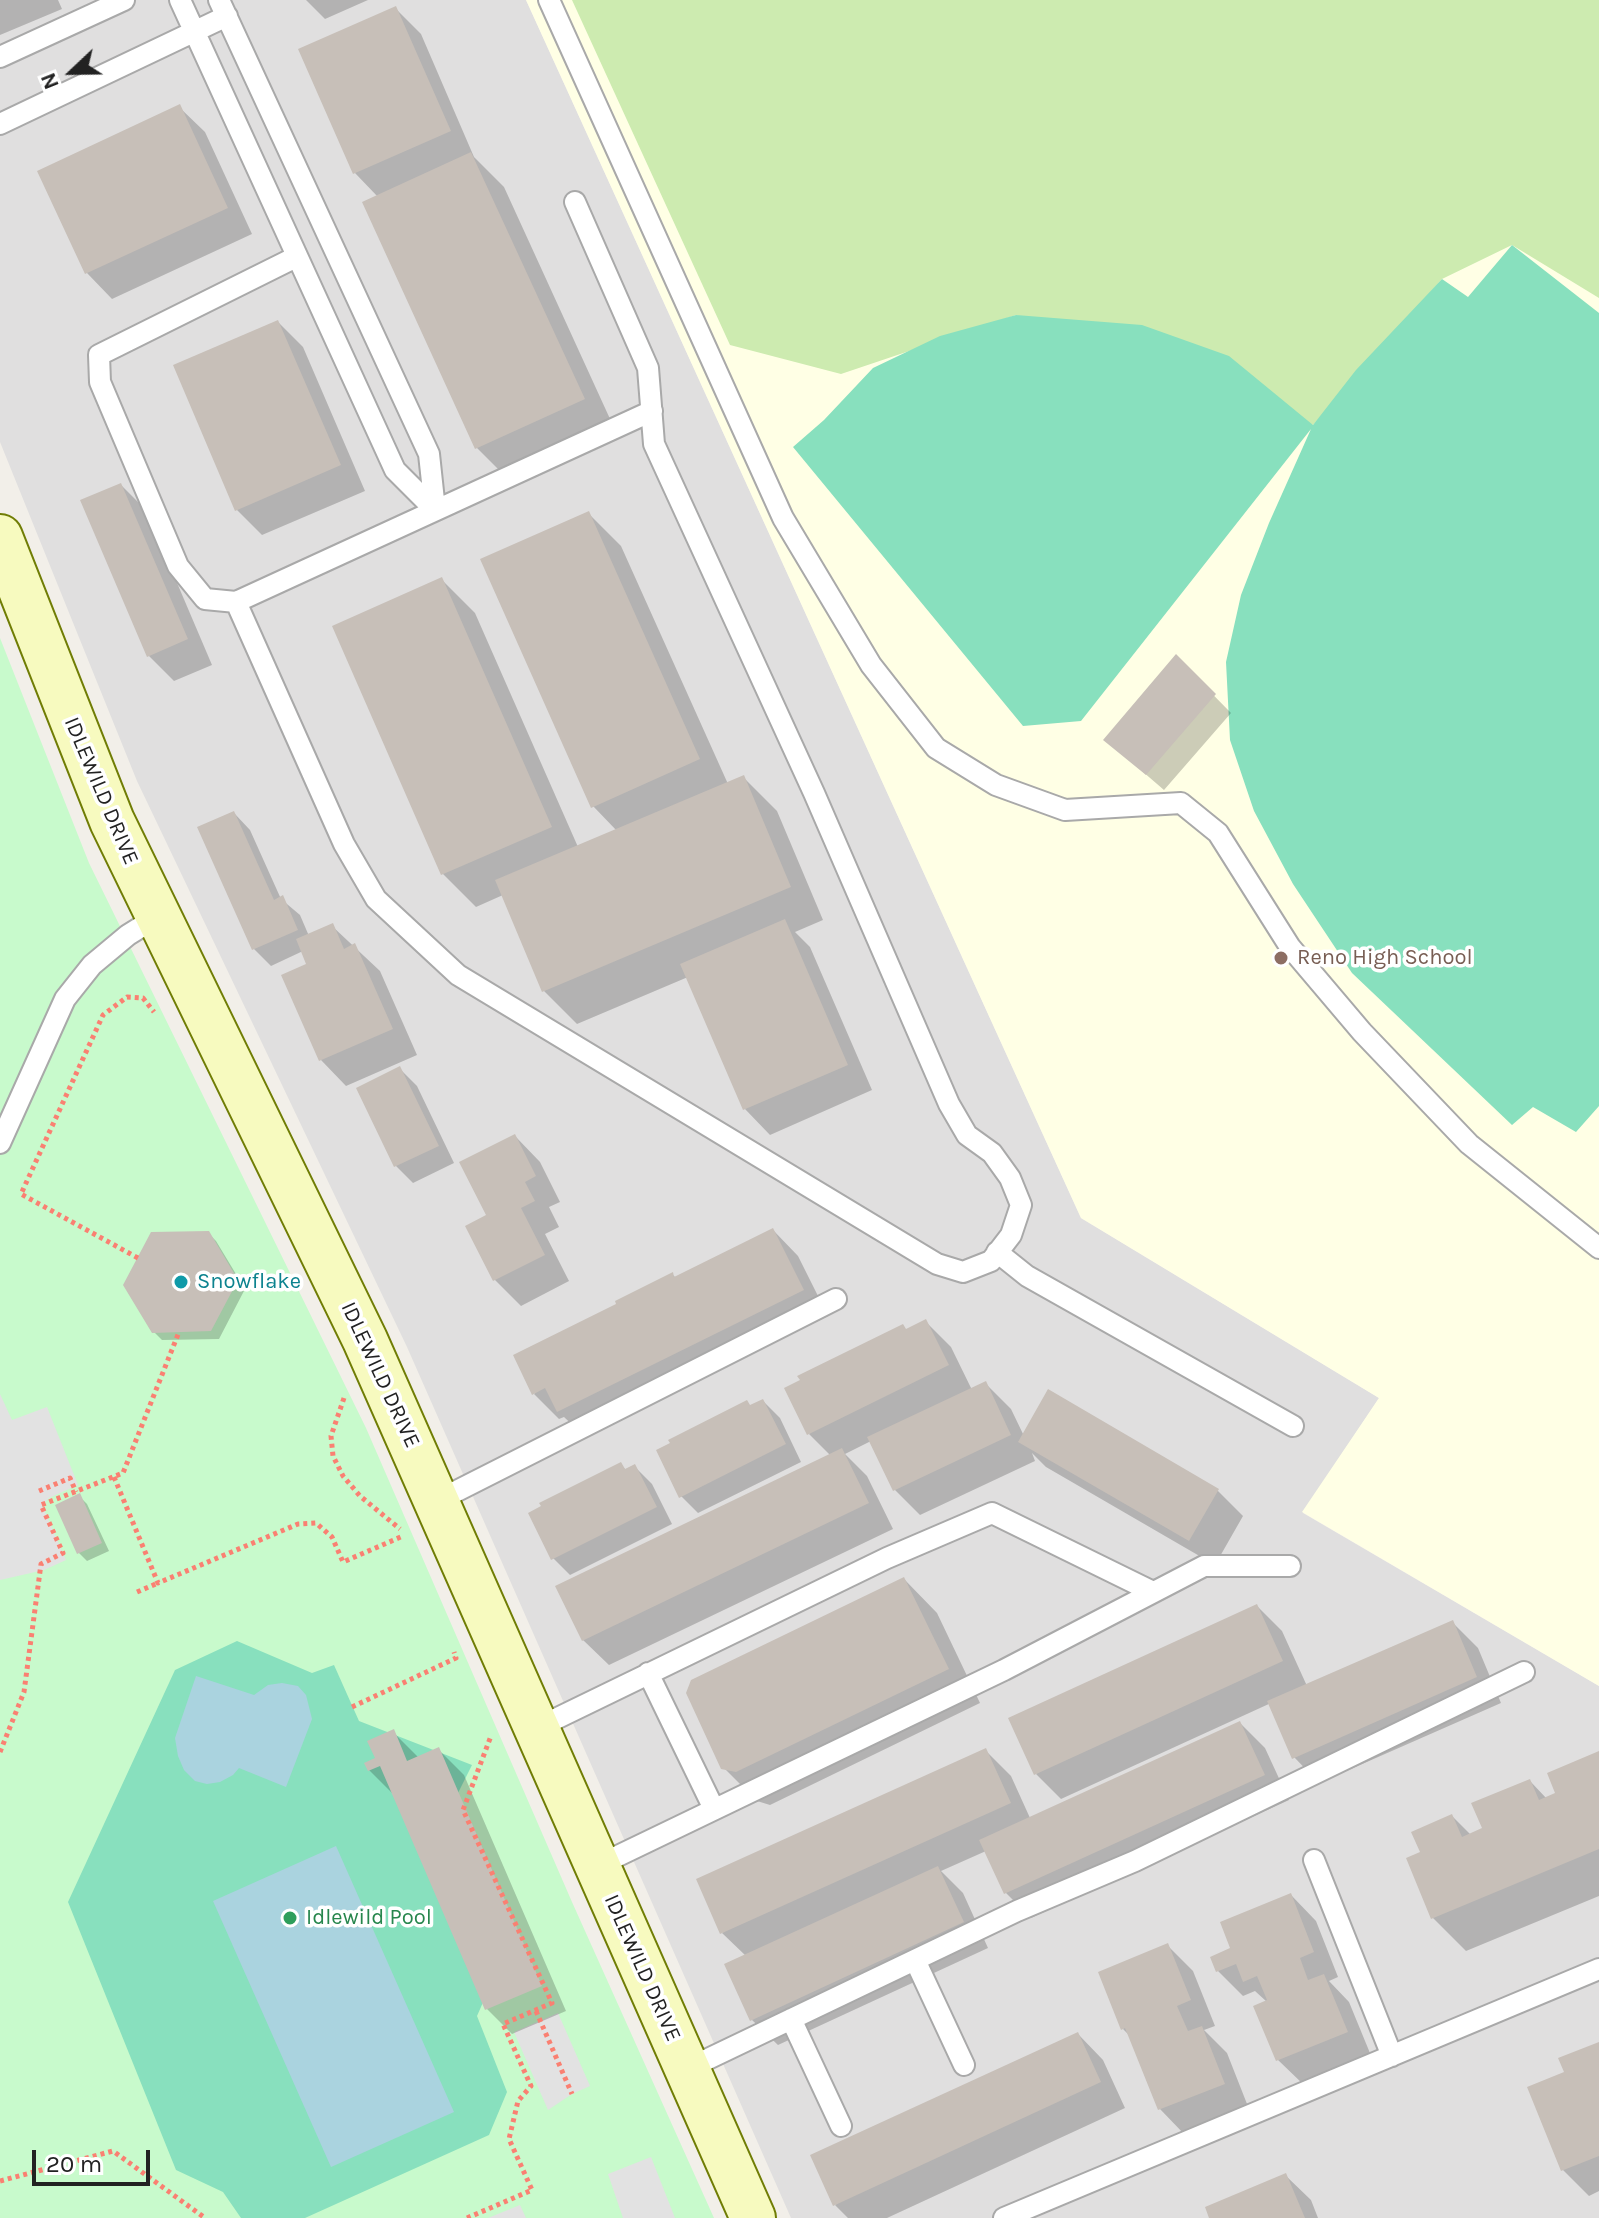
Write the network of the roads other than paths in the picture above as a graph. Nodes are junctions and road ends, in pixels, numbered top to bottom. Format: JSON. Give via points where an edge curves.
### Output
{"nodes":[{"id":1,"x":124,"y":0,"type":"edge"},
{"id":2,"x":180,"y":0,"type":"edge"},
{"id":3,"x":549,"y":0,"type":"edge"},
{"id":4,"x":223,"y":8,"type":"edge"},
{"id":5,"x":194,"y":31,"type":"junction"},
{"id":6,"x":0,"y":57,"type":"edge"},
{"id":7,"x":0,"y":124,"type":"edge"},
{"id":8,"x":575,"y":202,"type":"dead end"},
{"id":9,"x":296,"y":257,"type":"junction"},
{"id":10,"x":652,"y":411,"type":"junction"},
{"id":11,"x":435,"y":510,"type":"junction"},
{"id":12,"x":0,"y":537,"type":"edge"},
{"id":13,"x":236,"y":602,"type":"junction"},
{"id":14,"x":157,"y":917,"type":"junction"},
{"id":15,"x":0,"y":1143,"type":"edge"},
{"id":16,"x":1599,"y":1248,"type":"edge"},
{"id":17,"x":997,"y":1252,"type":"junction"},
{"id":18,"x":836,"y":1299,"type":"dead end"},
{"id":19,"x":1293,"y":1426,"type":"dead end"},
{"id":20,"x":437,"y":1501,"type":"junction"},
{"id":21,"x":1290,"y":1566,"type":"dead end"},
{"id":22,"x":1153,"y":1592,"type":"junction"},
{"id":23,"x":1524,"y":1672,"type":"dead end"},
{"id":24,"x":648,"y":1673,"type":"junction"},
{"id":25,"x":537,"y":1728,"type":"junction"},
{"id":26,"x":714,"y":1809,"type":"junction"},
{"id":27,"x":1314,"y":1860,"type":"dead end"},
{"id":28,"x":597,"y":1866,"type":"junction"},
{"id":29,"x":915,"y":1960,"type":"junction"},
{"id":30,"x":1599,"y":1969,"type":"edge"},
{"id":31,"x":791,"y":2019,"type":"junction"},
{"id":32,"x":1392,"y":2056,"type":"junction"},
{"id":33,"x":964,"y":2065,"type":"dead end"},
{"id":34,"x":687,"y":2069,"type":"junction"},
{"id":35,"x":841,"y":2126,"type":"dead end"},
{"id":36,"x":753,"y":2218,"type":"edge"},
{"id":37,"x":1004,"y":2218,"type":"edge"}],
"edges":[{"from":1,"to":6,"type":"lane"},
{"from":2,"to":5,"type":"lane"},
{"from":3,"to":16,"type":"lane","via":[[783,518],[871,665],[936,748],[996,785],[1065,810],[1181,803],[1218,833],[1290,947],[1362,1032],[1469,1144]]},
{"from":4,"to":5,"type":"lane"},
{"from":4,"to":11,"type":"lane","via":[[429,454]]},
{"from":5,"to":7,"type":"lane"},
{"from":5,"to":9,"type":"lane"},
{"from":8,"to":10,"type":"lane","via":[[648,368]]},
{"from":9,"to":11,"type":"lane","via":[[395,470]]},
{"from":9,"to":13,"type":"lane","via":[[99,355],[100,382],[178,566],[205,599]]},
{"from":10,"to":11,"type":"lane"},
{"from":10,"to":17,"type":"lane","via":[[654,444],[949,1104],[967,1135],[992,1153],[1010,1178],[1021,1205],[1011,1235]]},
{"from":11,"to":13,"type":"lane"},
{"from":12,"to":14,"type":"street","name":"IDLEWILD DRIVE","via":[[84,755]]},
{"from":13,"to":17,"type":"lane","via":[[344,844],[369,888],[458,975],[937,1264],[963,1272],[991,1261]]},
{"from":14,"to":15,"type":"lane","via":[[92,965],[65,999]]},
{"from":14,"to":20,"type":"street","name":"IDLEWILD DRIVE","via":[[365,1340]]},
{"from":17,"to":19,"type":"lane","via":[[1027,1276]]},
{"from":18,"to":20,"type":"lane"},
{"from":20,"to":25,"type":"street","name":"IDLEWILD DRIVE"},
{"from":21,"to":22,"type":"lane","via":[[1204,1566]]},
{"from":22,"to":24,"type":"lane","via":[[992,1513]]},
{"from":22,"to":26,"type":"lane"},
{"from":23,"to":29,"type":"lane","via":[[1135,1861]]},
{"from":24,"to":25,"type":"lane"},
{"from":24,"to":26,"type":"lane"},
{"from":25,"to":28,"type":"street","name":"IDLEWILD DRIVE"},
{"from":26,"to":28,"type":"lane"},
{"from":27,"to":32,"type":"lane"},
{"from":28,"to":34,"type":"street","name":"IDLEWILD DRIVE"},
{"from":29,"to":31,"type":"lane"},
{"from":29,"to":33,"type":"lane"},
{"from":30,"to":32,"type":"lane"},
{"from":31,"to":34,"type":"lane"},
{"from":31,"to":35,"type":"lane"},
{"from":32,"to":37,"type":"lane"},
{"from":34,"to":36,"type":"street","name":"IDLEWILD DRIVE"}]}
